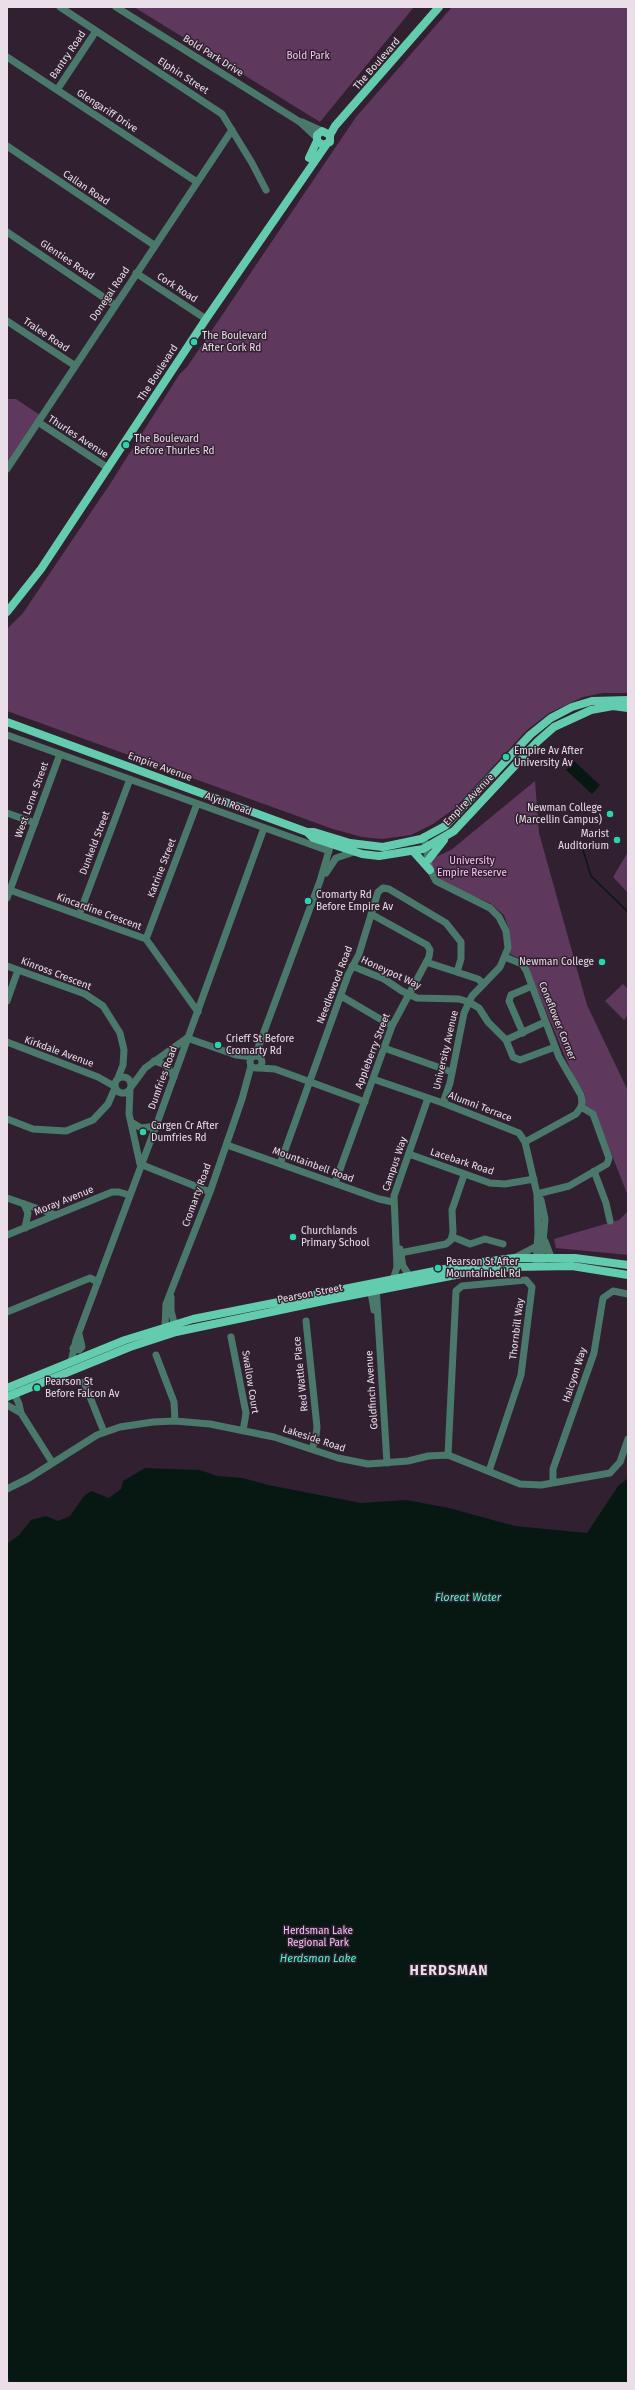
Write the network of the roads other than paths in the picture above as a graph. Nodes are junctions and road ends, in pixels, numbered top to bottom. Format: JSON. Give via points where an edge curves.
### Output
{"nodes":[{"id":1,"x":60,"y":7,"type":"edge"},
{"id":2,"x":116,"y":7,"type":"edge"},
{"id":3,"x":433,"y":7,"type":"edge"},
{"id":4,"x":440,"y":7,"type":"edge"},
{"id":5,"x":96,"y":31,"type":"junction"},
{"id":6,"x":7,"y":57,"type":"edge"},
{"id":7,"x":57,"y":90,"type":"junction"},
{"id":8,"x":232,"y":130,"type":"junction"},
{"id":9,"x":322,"y":135,"type":"junction"},
{"id":10,"x":7,"y":146,"type":"edge"},
{"id":11,"x":197,"y":182,"type":"junction"},
{"id":12,"x":266,"y":190,"type":"dead end"},
{"id":13,"x":7,"y":232,"type":"edge"},
{"id":14,"x":154,"y":246,"type":"junction"},
{"id":15,"x":136,"y":273,"type":"junction"},
{"id":16,"x":115,"y":305,"type":"junction"},
{"id":17,"x":204,"y":318,"type":"junction"},
{"id":18,"x":7,"y":321,"type":"edge"},
{"id":19,"x":74,"y":365,"type":"junction"},
{"id":20,"x":38,"y":422,"type":"junction"},
{"id":21,"x":106,"y":467,"type":"junction"},
{"id":22,"x":7,"y":469,"type":"edge"},
{"id":23,"x":7,"y":606,"type":"edge"},
{"id":24,"x":7,"y":612,"type":"edge"},
{"id":25,"x":628,"y":700,"type":"edge"},
{"id":26,"x":628,"y":708,"type":"edge"},
{"id":27,"x":7,"y":722,"type":"edge"},
{"id":28,"x":7,"y":735,"type":"edge"},
{"id":29,"x":60,"y":754,"type":"junction"},
{"id":30,"x":130,"y":779,"type":"junction"},
{"id":31,"x":197,"y":804,"type":"junction"},
{"id":32,"x":7,"y":812,"type":"edge"},
{"id":33,"x":35,"y":823,"type":"junction"},
{"id":34,"x":264,"y":828,"type":"junction"},
{"id":35,"x":448,"y":836,"type":"junction"},
{"id":36,"x":422,"y":838,"type":"junction"},
{"id":37,"x":331,"y":844,"type":"junction"},
{"id":38,"x":425,"y":848,"type":"junction"},
{"id":39,"x":414,"y":851,"type":"junction"},
{"id":40,"x":354,"y":852,"type":"junction"},
{"id":41,"x":429,"y":864,"type":"junction"},
{"id":42,"x":320,"y":881,"type":"junction"},
{"id":43,"x":8,"y":890,"type":"edge"},
{"id":44,"x":7,"y":898,"type":"edge"},
{"id":45,"x":371,"y":914,"type":"junction"},
{"id":46,"x":79,"y":915,"type":"junction"},
{"id":47,"x":146,"y":939,"type":"junction"},
{"id":48,"x":505,"y":957,"type":"junction"},
{"id":49,"x":426,"y":962,"type":"junction"},
{"id":50,"x":7,"y":966,"type":"edge"},
{"id":51,"x":352,"y":966,"type":"junction"},
{"id":52,"x":18,"y":970,"type":"junction"},
{"id":53,"x":457,"y":972,"type":"junction"},
{"id":54,"x":484,"y":984,"type":"junction"},
{"id":55,"x":532,"y":986,"type":"junction"},
{"id":56,"x":410,"y":995,"type":"junction"},
{"id":57,"x":341,"y":996,"type":"junction"},
{"id":58,"x":7,"y":1001,"type":"edge"},
{"id":59,"x":469,"y":1002,"type":"junction"},
{"id":60,"x":198,"y":1012,"type":"junction"},
{"id":61,"x":545,"y":1022,"type":"junction"},
{"id":62,"x":392,"y":1026,"type":"junction"},
{"id":63,"x":522,"y":1033,"type":"junction"},
{"id":64,"x":188,"y":1038,"type":"junction"},
{"id":65,"x":506,"y":1040,"type":"junction"},
{"id":66,"x":9,"y":1045,"type":"edge"},
{"id":67,"x":555,"y":1047,"type":"junction"},
{"id":68,"x":384,"y":1048,"type":"junction"},
{"id":69,"x":154,"y":1061,"type":"junction"},
{"id":70,"x":256,"y":1063,"type":"junction"},
{"id":71,"x":452,"y":1072,"type":"junction"},
{"id":72,"x":174,"y":1077,"type":"junction"},
{"id":73,"x":372,"y":1079,"type":"junction"},
{"id":74,"x":310,"y":1082,"type":"junction"},
{"id":75,"x":122,"y":1085,"type":"junction"},
{"id":76,"x":428,"y":1098,"type":"junction"},
{"id":77,"x":365,"y":1102,"type":"junction"},
{"id":78,"x":443,"y":1103,"type":"junction"},
{"id":79,"x":581,"y":1107,"type":"junction"},
{"id":80,"x":7,"y":1119,"type":"edge"},
{"id":81,"x":131,"y":1122,"type":"junction"},
{"id":82,"x":156,"y":1126,"type":"junction"},
{"id":83,"x":525,"y":1142,"type":"junction"},
{"id":84,"x":226,"y":1144,"type":"junction"},
{"id":85,"x":409,"y":1154,"type":"junction"},
{"id":86,"x":140,"y":1164,"type":"junction"},
{"id":87,"x":280,"y":1164,"type":"junction"},
{"id":88,"x":594,"y":1171,"type":"junction"},
{"id":89,"x":464,"y":1175,"type":"junction"},
{"id":90,"x":534,"y":1180,"type":"junction"},
{"id":91,"x":335,"y":1183,"type":"junction"},
{"id":92,"x":210,"y":1192,"type":"junction"},
{"id":93,"x":537,"y":1194,"type":"junction"},
{"id":94,"x":129,"y":1195,"type":"junction"},
{"id":95,"x":7,"y":1198,"type":"edge"},
{"id":96,"x":393,"y":1202,"type":"junction"},
{"id":97,"x":24,"y":1204,"type":"junction"},
{"id":98,"x":56,"y":1215,"type":"junction"},
{"id":99,"x":610,"y":1221,"type":"dead end"},
{"id":100,"x":25,"y":1228,"type":"junction"},
{"id":101,"x":7,"y":1235,"type":"edge"},
{"id":102,"x":544,"y":1235,"type":"junction"},
{"id":103,"x":396,"y":1238,"type":"junction"},
{"id":104,"x":452,"y":1238,"type":"junction"},
{"id":105,"x":503,"y":1244,"type":"dead end"},
{"id":106,"x":537,"y":1246,"type":"junction"},
{"id":107,"x":400,"y":1253,"type":"junction"},
{"id":108,"x":551,"y":1256,"type":"junction"},
{"id":109,"x":514,"y":1258,"type":"junction"},
{"id":110,"x":538,"y":1261,"type":"junction"},
{"id":111,"x":628,"y":1265,"type":"edge"},
{"id":112,"x":628,"y":1275,"type":"edge"},
{"id":113,"x":410,"y":1277,"type":"junction"},
{"id":114,"x":393,"y":1280,"type":"junction"},
{"id":115,"x":98,"y":1282,"type":"junction"},
{"id":116,"x":374,"y":1288,"type":"junction"},
{"id":117,"x":628,"y":1294,"type":"edge"},
{"id":118,"x":171,"y":1297,"type":"junction"},
{"id":119,"x":7,"y":1312,"type":"edge"},
{"id":120,"x":306,"y":1321,"type":"dead end"},
{"id":121,"x":175,"y":1328,"type":"junction"},
{"id":122,"x":166,"y":1331,"type":"junction"},
{"id":123,"x":231,"y":1337,"type":"dead end"},
{"id":124,"x":156,"y":1355,"type":"dead end"},
{"id":125,"x":71,"y":1362,"type":"junction"},
{"id":126,"x":84,"y":1382,"type":"dead end"},
{"id":127,"x":10,"y":1392,"type":"edge"},
{"id":128,"x":7,"y":1405,"type":"edge"},
{"id":129,"x":21,"y":1413,"type":"junction"},
{"id":130,"x":175,"y":1421,"type":"junction"},
{"id":131,"x":243,"y":1431,"type":"junction"},
{"id":132,"x":104,"y":1432,"type":"junction"},
{"id":133,"x":628,"y":1440,"type":"edge"},
{"id":134,"x":312,"y":1448,"type":"junction"},
{"id":135,"x":448,"y":1455,"type":"junction"},
{"id":136,"x":52,"y":1462,"type":"junction"},
{"id":137,"x":387,"y":1463,"type":"junction"},
{"id":138,"x":488,"y":1471,"type":"junction"},
{"id":139,"x":553,"y":1483,"type":"junction"},
{"id":140,"x":7,"y":1489,"type":"edge"}],
"edges":[{"from":1,"to":5,"type":"street","name":"Elphin Street"},
{"from":2,"to":9,"type":"street","name":"Bold Park Drive"},
{"from":3,"to":9,"type":"main road","name":"The Boulevard"},
{"from":4,"to":9,"type":"main road","name":"The Boulevard","via":[[335,126]]},
{"from":5,"to":7,"type":"street","name":"Bantry Road"},
{"from":5,"to":8,"type":"street","name":"Elphin Street","via":[[216,110],[226,118]]},
{"from":6,"to":7,"type":"street","name":"Glengariff Drive"},
{"from":7,"to":11,"type":"street","name":"Glengariff Drive"},
{"from":8,"to":11,"type":"street","name":"Donegal Road"},
{"from":8,"to":12,"type":"street","name":"Elphin Street"},
{"from":9,"to":17,"type":"main road","name":"The Boulevard","via":[[304,168]]},
{"from":9,"to":17,"type":"main road","name":"The Boulevard","via":[[331,140]]},
{"from":10,"to":14,"type":"street","name":"Callan Road"},
{"from":11,"to":14,"type":"street","name":"Donegal Road"},
{"from":13,"to":16,"type":"street","name":"Glenties Road"},
{"from":14,"to":15,"type":"street","name":"Donegal Road"},
{"from":15,"to":16,"type":"street","name":"Donegal Road"},
{"from":15,"to":17,"type":"street","name":"Cork Road"},
{"from":16,"to":19,"type":"street","name":"Donegal Road"},
{"from":17,"to":21,"type":"main road","name":"The Boulevard"},
{"from":18,"to":19,"type":"street","name":"Tralee Road"},
{"from":19,"to":20,"type":"street","name":"Donegal Road"},
{"from":20,"to":21,"type":"street","name":"Thurles Avenue"},
{"from":20,"to":22,"type":"street","name":"Donegal Road"},
{"from":21,"to":23,"type":"main road","name":"The Boulevard","via":[[41,562]]},
{"from":21,"to":24,"type":"main road","name":"The Boulevard","via":[[40,569]]},
{"from":25,"to":36,"type":"main road","name":"Empire Avenue","via":[[592,701],[572,707],[552,718],[530,735],[445,826]]},
{"from":26,"to":35,"type":"main road","name":"Empire Avenue","via":[[613,706],[591,710],[554,727]]},
{"from":27,"to":37,"type":"main road","name":"Empire Avenue","via":[[307,832]]},
{"from":28,"to":29,"type":"street","name":"Alyth Road"},
{"from":29,"to":30,"type":"street","name":"Alyth Road"},
{"from":29,"to":33,"type":"street","name":"West Lorne Street"},
{"from":30,"to":31,"type":"street","name":"Alyth Road"},
{"from":30,"to":46,"type":"street","name":"Dunkeld Street"},
{"from":31,"to":34,"type":"street","name":"Alyth Road"},
{"from":31,"to":47,"type":"street","name":"Katrine Street"},
{"from":32,"to":33,"type":"street"},
{"from":33,"to":43,"type":"street","name":"West Lorne Street"},
{"from":34,"to":37,"type":"street","name":"Alyth Road"},
{"from":34,"to":60,"type":"street","name":"Dumfries Road"},
{"from":35,"to":38,"type":"main road","name":"Empire Avenue"},
{"from":35,"to":41,"type":"main road"},
{"from":36,"to":37,"type":"main road","name":"Empire Avenue","via":[[378,847],[350,843]]},
{"from":36,"to":38,"type":"street","name":"University Avenue"},
{"from":37,"to":40,"type":"main road","name":"Empire Avenue"},
{"from":37,"to":42,"type":"street","name":"Cromarty Road"},
{"from":38,"to":39,"type":"main road","name":"Empire Avenue"},
{"from":38,"to":41,"type":"street","name":"University Avenue"},
{"from":39,"to":40,"type":"main road","name":"Empire Avenue","via":[[379,856]]},
{"from":39,"to":41,"type":"main road"},
{"from":40,"to":42,"type":"street","name":"Cromarty Road","via":[[336,858]]},
{"from":41,"to":48,"type":"street","name":"University Avenue","via":[[436,881],[490,908],[499,917],[506,931],[508,948]]},
{"from":42,"to":70,"type":"street","name":"Cromarty Road"},
{"from":43,"to":44,"type":"street","name":"West Lorne Street"},
{"from":43,"to":46,"type":"street","name":"Kincardine Crescent"},
{"from":45,"to":49,"type":"street","name":"Appleberry Street","via":[[427,945],[430,950]]},
{"from":45,"to":51,"type":"street","name":"Needlewood Road","via":[[359,954]]},
{"from":45,"to":53,"type":"street","name":"Needlewood Road","via":[[378,892],[384,888],[446,923],[461,942],[461,959]]},
{"from":46,"to":47,"type":"street","name":"Kincardine Crescent"},
{"from":47,"to":60,"type":"street","name":"Kincardine Crescent"},
{"from":48,"to":54,"type":"street","name":"University Avenue","via":[[500,967]]},
{"from":48,"to":55,"type":"street","name":"Coneflower Corner","via":[[522,964]]},
{"from":49,"to":53,"type":"street"},
{"from":49,"to":56,"type":"street","name":"Appleberry Street"},
{"from":50,"to":52,"type":"street","name":"Kinross Crescent"},
{"from":51,"to":56,"type":"street","name":"Honeypot Way","via":[[384,979]]},
{"from":51,"to":57,"type":"street","name":"Needlewood Road"},
{"from":52,"to":58,"type":"street"},
{"from":52,"to":75,"type":"street","name":"Kinross Crescent","via":[[85,994],[103,1006],[120,1033],[124,1050]]},
{"from":53,"to":54,"type":"street","via":[[478,978]]},
{"from":54,"to":59,"type":"street","name":"University Avenue"},
{"from":55,"to":61,"type":"street","name":"Coneflower Corner"},
{"from":55,"to":63,"type":"street","via":[[511,995],[509,1001]]},
{"from":56,"to":59,"type":"street","name":"Honeypot Way","via":[[417,998],[459,999]]},
{"from":56,"to":62,"type":"street","name":"Appleberry Street"},
{"from":57,"to":62,"type":"street"},
{"from":57,"to":74,"type":"street","name":"Needlewood Road"},
{"from":59,"to":65,"type":"street","via":[[479,1008],[488,1022]]},
{"from":59,"to":71,"type":"street","name":"University Avenue","via":[[457,1041]]},
{"from":60,"to":64,"type":"street","name":"Dumfries Road"},
{"from":61,"to":63,"type":"street"},
{"from":61,"to":67,"type":"street","name":"Coneflower Corner"},
{"from":62,"to":68,"type":"street","name":"Appleberry Street"},
{"from":63,"to":65,"type":"street"},
{"from":64,"to":69,"type":"street"},
{"from":64,"to":70,"type":"street"},
{"from":64,"to":72,"type":"street","name":"Dumfries Road"},
{"from":65,"to":67,"type":"street","via":[[513,1057],[520,1060]]},
{"from":66,"to":75,"type":"street","name":"Kirkdale Avenue"},
{"from":67,"to":79,"type":"street","name":"Coneflower Corner","via":[[581,1094]]},
{"from":68,"to":71,"type":"street"},
{"from":68,"to":73,"type":"street","name":"Appleberry Street"},
{"from":69,"to":72,"type":"street","via":[[166,1065]]},
{"from":69,"to":75,"type":"street","via":[[140,1075]]},
{"from":70,"to":74,"type":"street"},
{"from":70,"to":84,"type":"street","name":"Cromarty Road"},
{"from":71,"to":78,"type":"street","name":"University Avenue"},
{"from":72,"to":82,"type":"street","name":"Dumfries Road"},
{"from":73,"to":76,"type":"street","name":"Alumni Terrace"},
{"from":73,"to":77,"type":"street","name":"Appleberry Street"},
{"from":74,"to":77,"type":"street"},
{"from":74,"to":87,"type":"street","name":"Needlewood Road"},
{"from":75,"to":80,"type":"street","via":[[93,1120],[66,1131],[33,1129]]},
{"from":75,"to":81,"type":"street","name":"Kinross Crescent","via":[[130,1107]]},
{"from":76,"to":78,"type":"street","name":"Alumni Terrace"},
{"from":76,"to":85,"type":"street","name":"Campus Way"},
{"from":77,"to":91,"type":"street","name":"Appleberry Street"},
{"from":78,"to":83,"type":"street","name":"Alumni Terrace","via":[[512,1129],[519,1133]]},
{"from":79,"to":83,"type":"street","via":[[576,1114]]},
{"from":79,"to":88,"type":"street","via":[[593,1114],[609,1158],[607,1164]]},
{"from":81,"to":82,"type":"street","via":[[141,1128]]},
{"from":81,"to":86,"type":"street","name":"Kinross Crescent"},
{"from":82,"to":86,"type":"street","name":"Dumfries Road"},
{"from":83,"to":90,"type":"street"},
{"from":84,"to":87,"type":"street","name":"Mountainbell Road"},
{"from":84,"to":92,"type":"street","name":"Cromarty Road"},
{"from":85,"to":89,"type":"street","name":"Lacebark Road"},
{"from":85,"to":96,"type":"street","name":"Campus Way"},
{"from":86,"to":92,"type":"street"},
{"from":86,"to":94,"type":"street","name":"Dumfries Road"},
{"from":87,"to":91,"type":"street","name":"Mountainbell Road"},
{"from":88,"to":93,"type":"street","via":[[568,1186]]},
{"from":88,"to":99,"type":"street"},
{"from":89,"to":90,"type":"street","name":"Lacebark Road","via":[[499,1184]]},
{"from":89,"to":104,"type":"street","via":[[452,1210]]},
{"from":90,"to":93,"type":"street"},
{"from":91,"to":96,"type":"street","name":"Mountainbell Road"},
{"from":92,"to":118,"type":"street","name":"Cromarty Road"},
{"from":93,"to":102,"type":"street","via":[[542,1200]]},
{"from":93,"to":106,"type":"street"},
{"from":94,"to":98,"type":"street","name":"Moray Avenue","via":[[112,1192]]},
{"from":94,"to":115,"type":"street","name":"Dumfries Road"},
{"from":95,"to":97,"type":"street"},
{"from":96,"to":103,"type":"street","name":"Campus Way"},
{"from":97,"to":98,"type":"street"},
{"from":97,"to":100,"type":"street","via":[[28,1213]]},
{"from":98,"to":100,"type":"street","name":"Moray Avenue"},
{"from":100,"to":101,"type":"street","name":"Moray Avenue"},
{"from":102,"to":108,"type":"street"},
{"from":102,"to":110,"type":"street"},
{"from":103,"to":107,"type":"street","name":"Campus Way"},
{"from":103,"to":114,"type":"street","name":"Campus Way","via":[[397,1267]]},
{"from":104,"to":105,"type":"street","via":[[470,1244],[485,1239]]},
{"from":104,"to":107,"type":"street","via":[[446,1244]]},
{"from":106,"to":109,"type":"street"},
{"from":106,"to":110,"type":"street"},
{"from":107,"to":113,"type":"street","name":"Campus Way","via":[[403,1266]]},
{"from":108,"to":110,"type":"main road","name":"Pearson Street"},
{"from":108,"to":111,"type":"main road","name":"Pearson Street"},
{"from":109,"to":110,"type":"main road","name":"Pearson Street"},
{"from":109,"to":113,"type":"main road","name":"Pearson Street","via":[[475,1263]]},
{"from":110,"to":112,"type":"main road","name":"Pearson Street"},
{"from":110,"to":116,"type":"main road","name":"Pearson Street"},
{"from":113,"to":114,"type":"main road","name":"Pearson Street"},
{"from":114,"to":116,"type":"main road","name":"Pearson Street"},
{"from":115,"to":119,"type":"street","via":[[90,1278]]},
{"from":115,"to":125,"type":"street","name":"Dumfries Road","via":[[73,1348]]},
{"from":116,"to":121,"type":"main road","name":"Pearson Street"},
{"from":116,"to":137,"type":"street","name":"Goldfinch Avenue"},
{"from":117,"to":139,"type":"street","name":"Halcyon Way","via":[[613,1291],[603,1298],[594,1353],[553,1469]]},
{"from":118,"to":121,"type":"street","name":"Cromarty Road"},
{"from":118,"to":122,"type":"street","name":"Cromarty Road","via":[[165,1310]]},
{"from":120,"to":134,"type":"street","name":"Red Wattle Place","via":[[317,1426]]},
{"from":121,"to":122,"type":"main road","name":"Pearson Street"},
{"from":122,"to":125,"type":"main road","name":"Pearson Street"},
{"from":122,"to":127,"type":"main road","name":"Pearson Street"},
{"from":123,"to":131,"type":"street","name":"Swallow Court","via":[[246,1413]]},
{"from":124,"to":130,"type":"street","via":[[174,1402]]},
{"from":125,"to":127,"type":"main road","name":"Pearson Street"},
{"from":126,"to":132,"type":"street"},
{"from":127,"to":129,"type":"street"},
{"from":128,"to":129,"type":"street"},
{"from":129,"to":136,"type":"street"},
{"from":130,"to":131,"type":"street","name":"Lakeside Road","via":[[210,1424]]},
{"from":130,"to":132,"type":"street","name":"Lakeside Road","via":[[120,1427]]},
{"from":131,"to":134,"type":"street","name":"Lakeside Road"},
{"from":132,"to":136,"type":"street","name":"Lakeside Road"},
{"from":133,"to":139,"type":"street","name":"Lakeside Road","via":[[620,1462],[610,1472]]},
{"from":134,"to":137,"type":"street","name":"Lakeside Road","via":[[338,1458],[368,1464]]},
{"from":135,"to":137,"type":"street","name":"Lakeside Road"},
{"from":135,"to":138,"type":"street","name":"Lakeside Road"},
{"from":135,"to":138,"type":"street","name":"Thornbill Way","via":[[456,1292],[462,1286],[526,1280],[532,1287],[521,1375]]},
{"from":136,"to":140,"type":"street","name":"Lakeside Road"},
{"from":138,"to":139,"type":"street","name":"Lakeside Road","via":[[520,1484]]}]}
